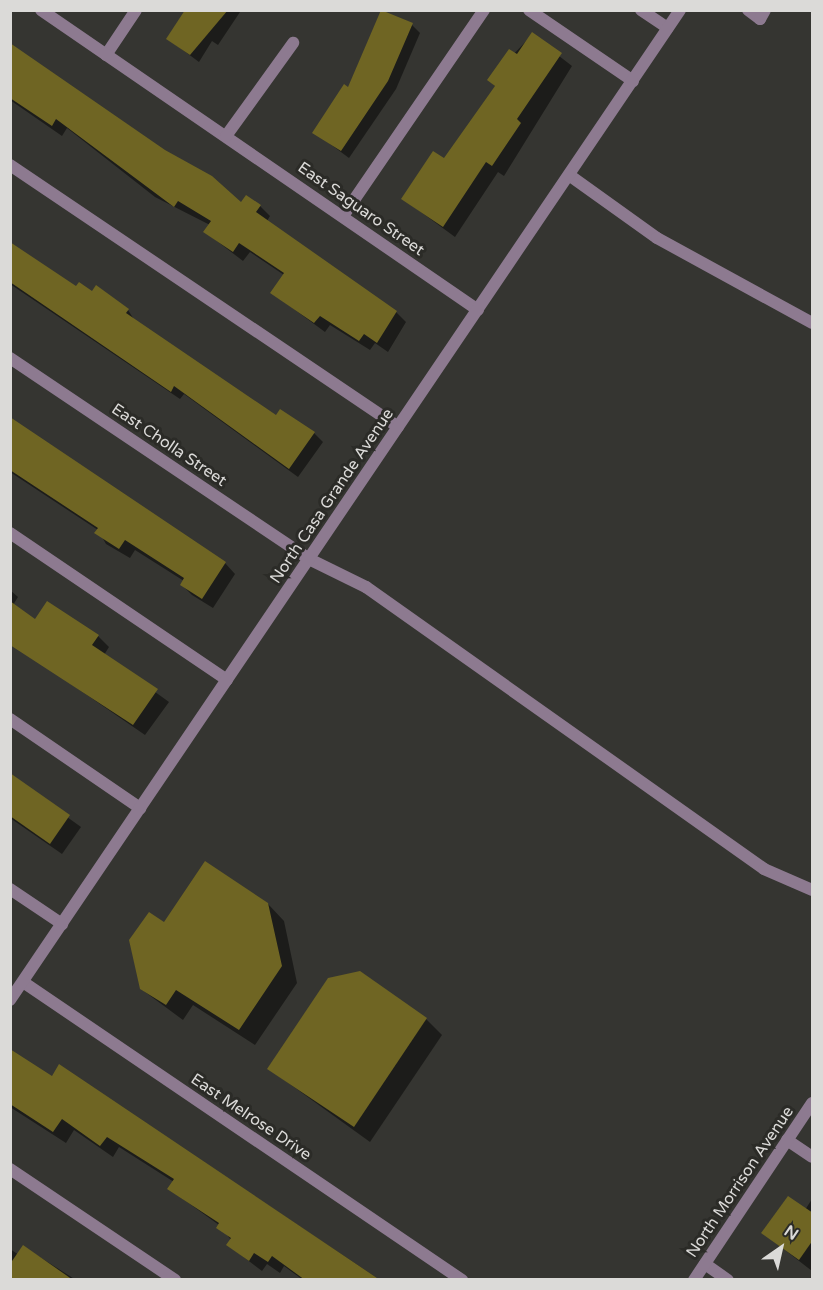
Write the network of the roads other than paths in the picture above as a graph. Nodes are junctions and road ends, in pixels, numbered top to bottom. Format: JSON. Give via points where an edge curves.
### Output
{"nodes":[{"id":1,"x":41,"y":10,"type":"edge"},
{"id":2,"x":136,"y":10,"type":"edge"},
{"id":3,"x":484,"y":10,"type":"edge"},
{"id":4,"x":529,"y":10,"type":"edge"},
{"id":5,"x":641,"y":10,"type":"edge"},
{"id":6,"x":680,"y":10,"type":"edge"},
{"id":7,"x":748,"y":10,"type":"edge"},
{"id":8,"x":765,"y":10,"type":"edge"},
{"id":9,"x":668,"y":28,"type":"junction"},
{"id":10,"x":292,"y":43,"type":"dead end"},
{"id":11,"x":106,"y":55,"type":"junction"},
{"id":12,"x":633,"y":81,"type":"junction"},
{"id":13,"x":226,"y":136,"type":"junction"},
{"id":14,"x":10,"y":165,"type":"edge"},
{"id":15,"x":569,"y":175,"type":"junction"},
{"id":16,"x":342,"y":216,"type":"junction"},
{"id":17,"x":478,"y":310,"type":"junction"},
{"id":18,"x":813,"y":323,"type":"edge"},
{"id":19,"x":10,"y":358,"type":"edge"},
{"id":20,"x":398,"y":427,"type":"junction"},
{"id":21,"x":10,"y":533,"type":"edge"},
{"id":22,"x":309,"y":559,"type":"junction"},
{"id":23,"x":227,"y":680,"type":"junction"},
{"id":24,"x":10,"y":719,"type":"edge"},
{"id":25,"x":140,"y":808,"type":"junction"},
{"id":26,"x":10,"y":889,"type":"edge"},
{"id":27,"x":813,"y":890,"type":"edge"},
{"id":28,"x":62,"y":924,"type":"junction"},
{"id":29,"x":23,"y":982,"type":"junction"},
{"id":30,"x":10,"y":1000,"type":"edge"},
{"id":31,"x":813,"y":1103,"type":"edge"},
{"id":32,"x":787,"y":1140,"type":"junction"},
{"id":33,"x":813,"y":1157,"type":"edge"},
{"id":34,"x":10,"y":1169,"type":"edge"},
{"id":35,"x":705,"y":1264,"type":"junction"},
{"id":36,"x":175,"y":1280,"type":"edge"},
{"id":37,"x":462,"y":1280,"type":"edge"},
{"id":38,"x":694,"y":1280,"type":"edge"},
{"id":39,"x":728,"y":1280,"type":"edge"}],
"edges":[{"from":1,"to":11,"type":"street","name":"East Saguaro Street"},
{"from":2,"to":11,"type":"street"},
{"from":3,"to":16,"type":"street"},
{"from":4,"to":12,"type":"street"},
{"from":5,"to":9,"type":"street"},
{"from":6,"to":9,"type":"street","name":"North Casa Grande Avenue"},
{"from":7,"to":8,"type":"street","via":[[760,19]]},
{"from":9,"to":12,"type":"street","name":"North Casa Grande Avenue"},
{"from":10,"to":13,"type":"street"},
{"from":11,"to":13,"type":"street","name":"East Saguaro Street"},
{"from":12,"to":15,"type":"street","name":"North Casa Grande Avenue"},
{"from":13,"to":16,"type":"street","name":"East Saguaro Street"},
{"from":14,"to":20,"type":"street"},
{"from":15,"to":17,"type":"street","name":"North Casa Grande Avenue"},
{"from":15,"to":18,"type":"street","via":[[657,238]]},
{"from":16,"to":17,"type":"street","name":"East Saguaro Street"},
{"from":17,"to":20,"type":"street","name":"North Casa Grande Avenue"},
{"from":19,"to":22,"type":"street","name":"East Cholla Street"},
{"from":20,"to":22,"type":"street","name":"North Casa Grande Avenue"},
{"from":21,"to":23,"type":"street"},
{"from":22,"to":23,"type":"street","name":"North Casa Grande Avenue"},
{"from":22,"to":27,"type":"street","name":"East Cholla Street","via":[[366,587],[764,869]]},
{"from":23,"to":25,"type":"street","name":"North Casa Grande Avenue"},
{"from":24,"to":25,"type":"street"},
{"from":25,"to":28,"type":"street","name":"North Casa Grande Avenue"},
{"from":26,"to":28,"type":"street"},
{"from":28,"to":29,"type":"street","name":"North Casa Grande Avenue"},
{"from":29,"to":30,"type":"street","name":"North Casa Grande Avenue"},
{"from":29,"to":37,"type":"street","name":"East Melrose Drive"},
{"from":31,"to":32,"type":"street","name":"North Morrison Avenue"},
{"from":32,"to":33,"type":"street"},
{"from":32,"to":35,"type":"street","name":"North Morrison Avenue"},
{"from":34,"to":36,"type":"street"},
{"from":35,"to":38,"type":"street","name":"North Morrison Avenue"},
{"from":35,"to":39,"type":"street"}]}
